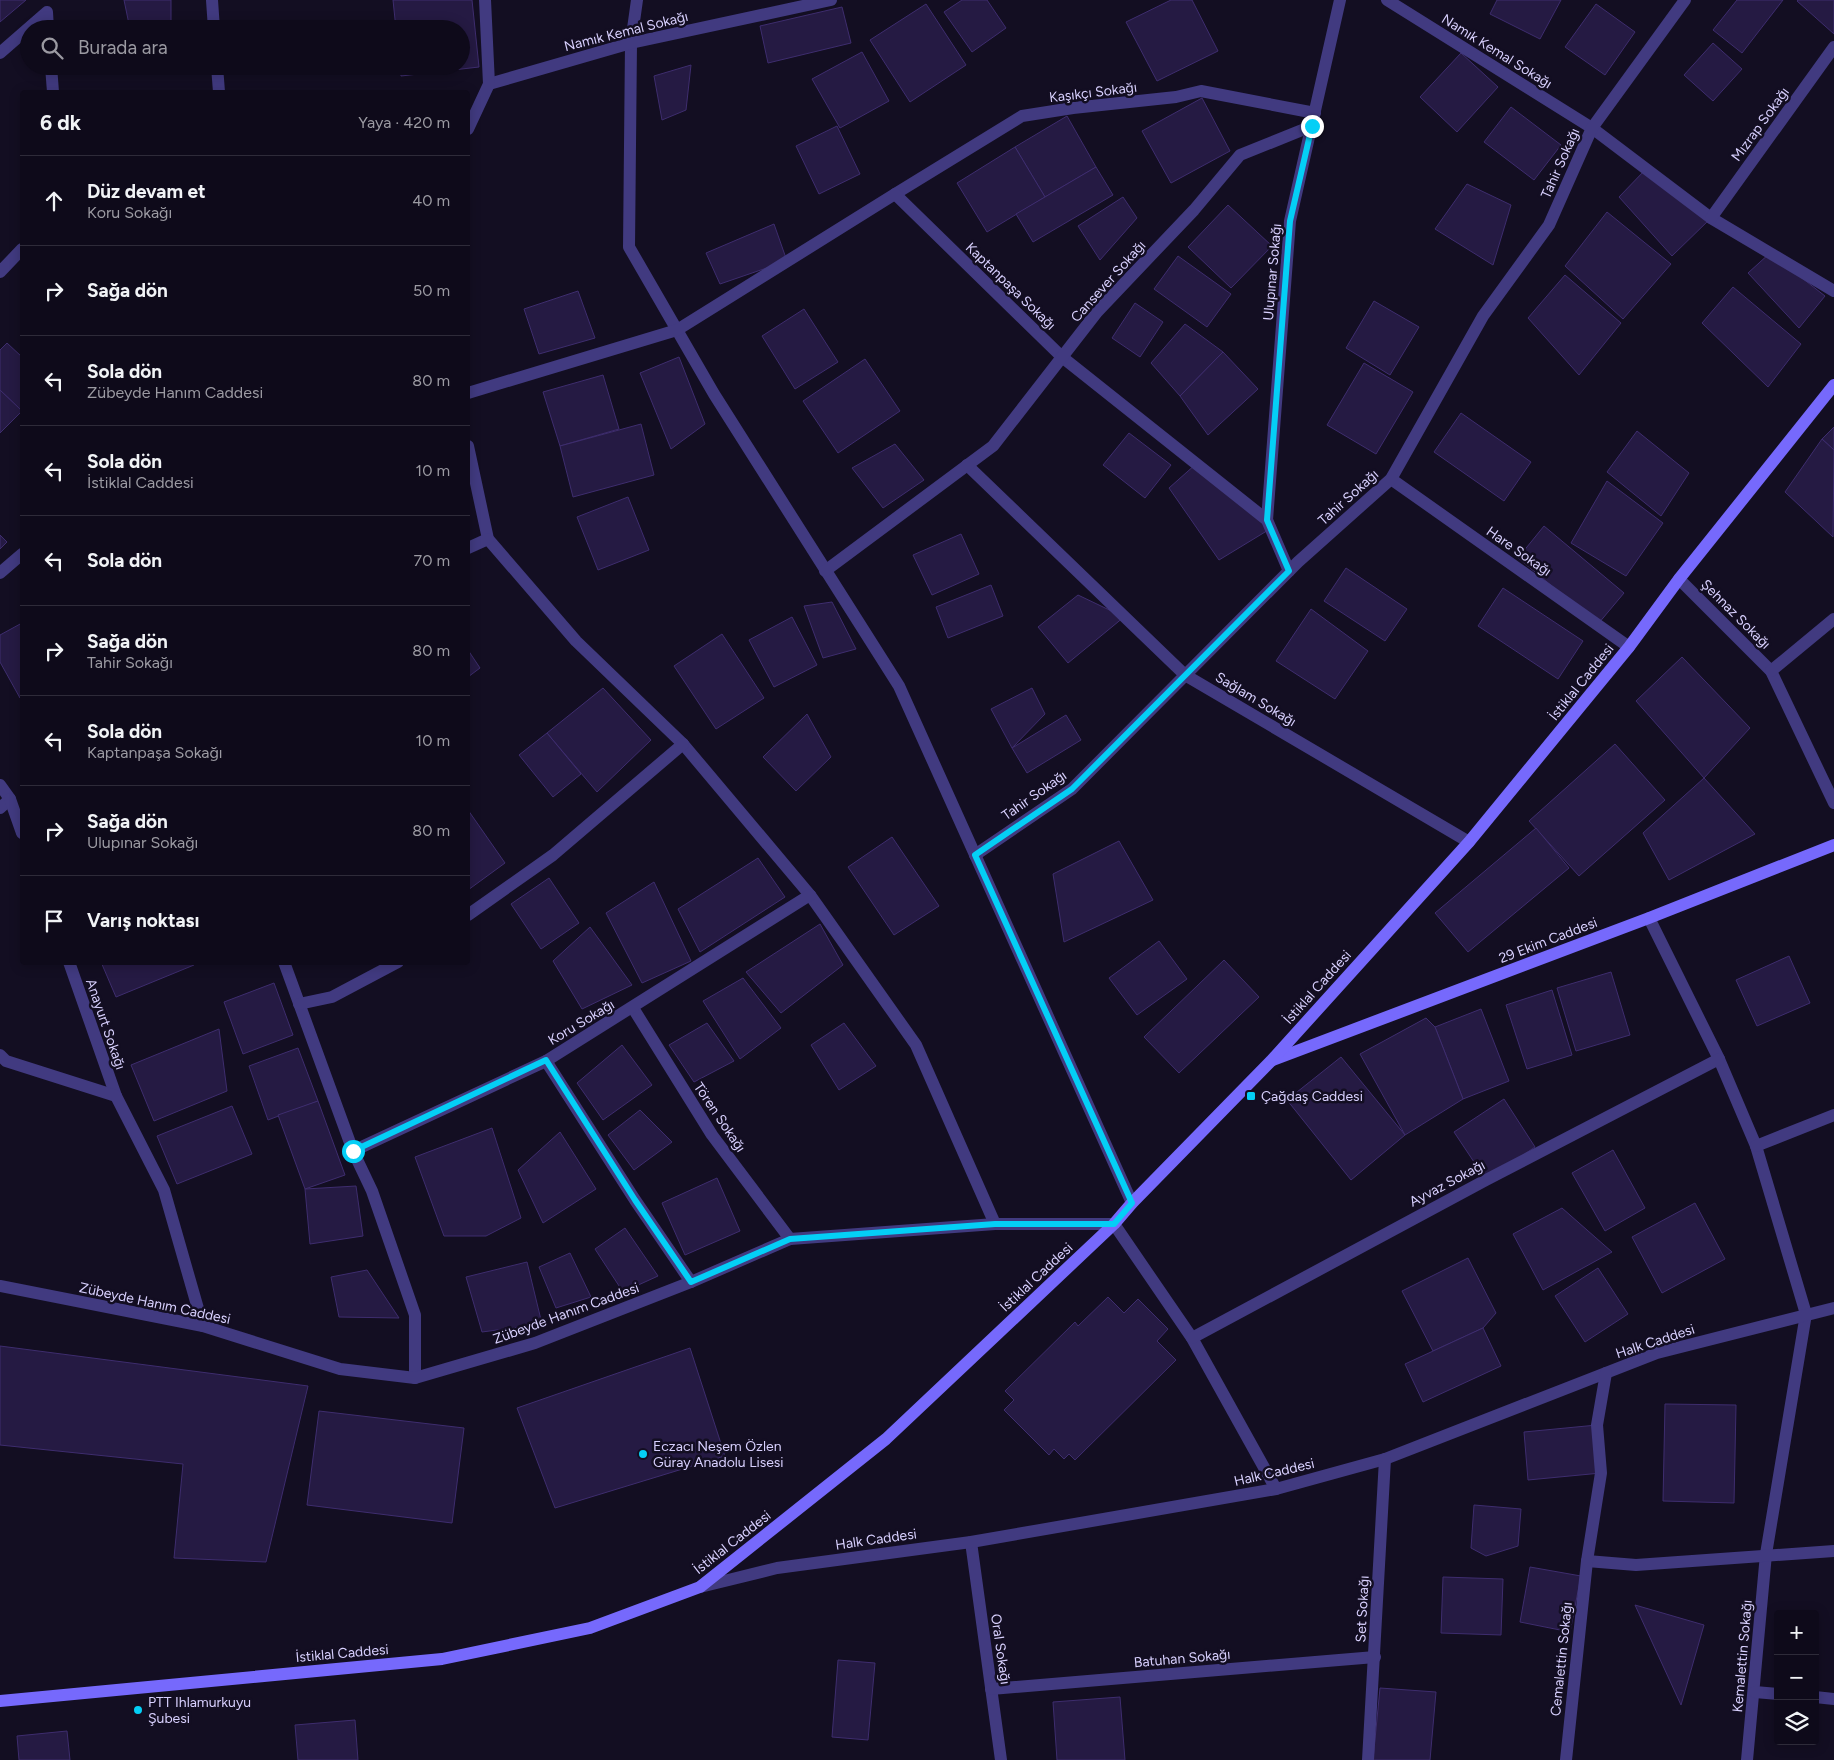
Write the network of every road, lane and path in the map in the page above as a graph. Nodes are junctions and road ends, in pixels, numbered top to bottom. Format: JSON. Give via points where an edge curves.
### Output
{"nodes":[{"id":1,"x":212,"y":0,"type":"edge"},
{"id":2,"x":485,"y":0,"type":"edge"},
{"id":3,"x":637,"y":0,"type":"edge"},
{"id":4,"x":831,"y":0,"type":"edge"},
{"id":5,"x":1340,"y":0,"type":"edge"},
{"id":6,"x":1387,"y":0,"type":"edge"},
{"id":7,"x":1683,"y":1,"type":"edge"},
{"id":8,"x":48,"y":6,"type":"edge"},
{"id":9,"x":34,"y":20,"type":"edge"},
{"id":10,"x":48,"y":20,"type":"edge"},
{"id":11,"x":213,"y":20,"type":"edge"},
{"id":12,"x":20,"y":33,"type":"edge"},
{"id":13,"x":632,"y":43,"type":"junction"},
{"id":14,"x":1834,"y":47,"type":"edge"},
{"id":15,"x":0,"y":53,"type":"edge"},
{"id":16,"x":52,"y":75,"type":"edge"},
{"id":17,"x":218,"y":75,"type":"edge"},
{"id":18,"x":489,"y":84,"type":"junction"},
{"id":19,"x":53,"y":90,"type":"edge"},
{"id":20,"x":219,"y":90,"type":"edge"},
{"id":21,"x":1315,"y":113,"type":"junction"},
{"id":22,"x":470,"y":124,"type":"edge"},
{"id":23,"x":1312,"y":126,"type":"junction"},
{"id":24,"x":1592,"y":128,"type":"junction"},
{"id":25,"x":895,"y":194,"type":"junction"},
{"id":26,"x":1711,"y":218,"type":"junction"},
{"id":27,"x":20,"y":251,"type":"edge"},
{"id":28,"x":0,"y":272,"type":"edge"},
{"id":29,"x":1834,"y":291,"type":"edge"},
{"id":30,"x":677,"y":330,"type":"junction"},
{"id":31,"x":1062,"y":357,"type":"junction"},
{"id":32,"x":1834,"y":384,"type":"edge"},
{"id":33,"x":470,"y":392,"type":"edge"},
{"id":34,"x":470,"y":455,"type":"edge"},
{"id":35,"x":967,"y":466,"type":"junction"},
{"id":36,"x":1391,"y":479,"type":"junction"},
{"id":37,"x":1267,"y":520,"type":"junction"},
{"id":38,"x":488,"y":538,"type":"junction"},
{"id":39,"x":470,"y":547,"type":"edge"},
{"id":40,"x":20,"y":556,"type":"edge"},
{"id":41,"x":825,"y":571,"type":"junction"},
{"id":42,"x":1289,"y":571,"type":"junction"},
{"id":43,"x":0,"y":573,"type":"edge"},
{"id":44,"x":1679,"y":580,"type":"junction"},
{"id":45,"x":1834,"y":619,"type":"edge"},
{"id":46,"x":1629,"y":647,"type":"junction"},
{"id":47,"x":1771,"y":671,"type":"junction"},
{"id":48,"x":1185,"y":675,"type":"junction"},
{"id":49,"x":683,"y":744,"type":"junction"},
{"id":50,"x":0,"y":785,"type":"edge"},
{"id":51,"x":10,"y":799,"type":"junction"},
{"id":52,"x":1834,"y":803,"type":"edge"},
{"id":53,"x":0,"y":808,"type":"edge"},
{"id":54,"x":20,"y":827,"type":"edge"},
{"id":55,"x":1469,"y":842,"type":"junction"},
{"id":56,"x":1834,"y":844,"type":"edge"},
{"id":57,"x":975,"y":855,"type":"junction"},
{"id":58,"x":810,"y":894,"type":"junction"},
{"id":59,"x":470,"y":914,"type":"edge"},
{"id":60,"x":1649,"y":918,"type":"junction"},
{"id":61,"x":70,"y":965,"type":"edge"},
{"id":62,"x":285,"y":965,"type":"edge"},
{"id":63,"x":392,"y":965,"type":"edge"},
{"id":64,"x":298,"y":1004,"type":"junction"},
{"id":65,"x":633,"y":1008,"type":"junction"},
{"id":66,"x":0,"y":1055,"type":"edge"},
{"id":67,"x":1719,"y":1059,"type":"junction"},
{"id":68,"x":546,"y":1060,"type":"junction"},
{"id":69,"x":1271,"y":1060,"type":"junction"},
{"id":70,"x":116,"y":1096,"type":"junction"},
{"id":71,"x":1834,"y":1115,"type":"edge"},
{"id":72,"x":1756,"y":1146,"type":"junction"},
{"id":73,"x":353,"y":1151,"type":"junction"},
{"id":74,"x":1132,"y":1203,"type":"junction"},
{"id":75,"x":995,"y":1224,"type":"junction"},
{"id":76,"x":1114,"y":1224,"type":"junction"},
{"id":77,"x":790,"y":1239,"type":"junction"},
{"id":78,"x":691,"y":1282,"type":"junction"},
{"id":79,"x":0,"y":1286,"type":"edge"},
{"id":80,"x":1834,"y":1308,"type":"edge"},
{"id":81,"x":1806,"y":1314,"type":"junction"},
{"id":82,"x":203,"y":1326,"type":"junction"},
{"id":83,"x":1192,"y":1338,"type":"junction"},
{"id":84,"x":1606,"y":1373,"type":"junction"},
{"id":85,"x":414,"y":1378,"type":"junction"},
{"id":86,"x":1385,"y":1459,"type":"junction"},
{"id":87,"x":1276,"y":1489,"type":"junction"},
{"id":88,"x":971,"y":1542,"type":"junction"},
{"id":89,"x":1834,"y":1551,"type":"edge"},
{"id":90,"x":1766,"y":1554,"type":"junction"},
{"id":91,"x":1587,"y":1561,"type":"junction"},
{"id":92,"x":700,"y":1587,"type":"junction"},
{"id":93,"x":1375,"y":1657,"type":"junction"},
{"id":94,"x":991,"y":1689,"type":"junction"},
{"id":95,"x":1755,"y":1692,"type":"junction"},
{"id":96,"x":1774,"y":1694,"type":"edge"},
{"id":97,"x":1819,"y":1697,"type":"edge"},
{"id":98,"x":1834,"y":1699,"type":"edge"},
{"id":99,"x":0,"y":1701,"type":"edge"},
{"id":100,"x":1001,"y":1760,"type":"edge"},
{"id":101,"x":1368,"y":1760,"type":"edge"},
{"id":102,"x":1566,"y":1760,"type":"edge"},
{"id":103,"x":1747,"y":1760,"type":"edge"}],
"edges":[{"from":1,"to":11,"type":"street"},
{"from":2,"to":18,"type":"street"},
{"from":3,"to":13,"type":"street"},
{"from":4,"to":13,"type":"street","name":"Namık Kemal Sokağı"},
{"from":5,"to":21,"type":"street","name":"Ulupınar Sokağı"},
{"from":6,"to":24,"type":"street","name":"Namık Kemal Sokağı"},
{"from":7,"to":24,"type":"street","name":"Tahir Sokağı"},
{"from":8,"to":9,"type":"street"},
{"from":8,"to":10,"type":"street"},
{"from":12,"to":15,"type":"street"},
{"from":13,"to":18,"type":"street","name":"Namık Kemal Sokağı"},
{"from":13,"to":30,"type":"street","via":[[629,247]]},
{"from":14,"to":26,"type":"street","name":"Mızrap Sokağı"},
{"from":16,"to":19,"type":"street"},
{"from":17,"to":20,"type":"street"},
{"from":18,"to":22,"type":"street"},
{"from":21,"to":23,"type":"street","name":"Ulupınar Sokağı"},
{"from":21,"to":25,"type":"street","name":"Kaşıkçı Sokağı","via":[[1201,91],[1022,116]]},
{"from":23,"to":31,"type":"street","name":"Cansever Sokağı","via":[[1240,155],[1194,210],[1097,312]]},
{"from":23,"to":37,"type":"street","name":"Ulupınar Sokağı","via":[[1290,221]]},
{"from":24,"to":26,"type":"street","name":"Namık Kemal Sokağı"},
{"from":24,"to":36,"type":"street","name":"Tahir Sokağı","via":[[1549,225],[1483,316]]},
{"from":25,"to":30,"type":"street"},
{"from":25,"to":31,"type":"street","name":"Kaptanpaşa Sokağı"},
{"from":26,"to":29,"type":"street","name":"Namık Kemal Sokağı"},
{"from":27,"to":28,"type":"street"},
{"from":30,"to":33,"type":"street"},
{"from":30,"to":41,"type":"street"},
{"from":31,"to":35,"type":"street","name":"Cansever Sokağı","via":[[993,446]]},
{"from":31,"to":37,"type":"street","name":"Kaptanpaşa Sokağı"},
{"from":32,"to":44,"type":"street","name":"İstiklal Caddesi"},
{"from":34,"to":38,"type":"street"},
{"from":35,"to":41,"type":"street","name":"Cansever Sokağı"},
{"from":35,"to":48,"type":"street","name":"Sağlam Sokağı"},
{"from":36,"to":42,"type":"street","name":"Tahir Sokağı"},
{"from":36,"to":46,"type":"street","name":"Hare Sokağı"},
{"from":37,"to":42,"type":"street","name":"Kaptanpaşa Sokağı"},
{"from":38,"to":39,"type":"street"},
{"from":38,"to":49,"type":"street","via":[[576,641]]},
{"from":40,"to":43,"type":"street"},
{"from":41,"to":57,"type":"street","via":[[899,686]]},
{"from":42,"to":48,"type":"street","name":"Tahir Sokağı"},
{"from":44,"to":46,"type":"street","name":"İstiklal Caddesi"},
{"from":44,"to":47,"type":"street","name":"Şehnaz Sokağı"},
{"from":45,"to":47,"type":"street"},
{"from":46,"to":55,"type":"street","name":"İstiklal Caddesi"},
{"from":47,"to":52,"type":"street","name":"Şehnaz Sokağı"},
{"from":48,"to":55,"type":"street","name":"Sağlam Sokağı"},
{"from":48,"to":57,"type":"street","name":"Tahir Sokağı","via":[[1072,789]]},
{"from":49,"to":58,"type":"street"},
{"from":49,"to":59,"type":"street","via":[[553,855]]},
{"from":50,"to":51,"type":"street"},
{"from":51,"to":53,"type":"street"},
{"from":51,"to":54,"type":"street"},
{"from":55,"to":69,"type":"street","name":"İstiklal Caddesi"},
{"from":56,"to":60,"type":"street","name":"29 Ekim Caddesi"},
{"from":57,"to":74,"type":"street"},
{"from":58,"to":65,"type":"street","name":"Koru Sokağı"},
{"from":58,"to":75,"type":"street","via":[[916,1045]]},
{"from":60,"to":67,"type":"street"},
{"from":60,"to":69,"type":"street","name":"29 Ekim Caddesi"},
{"from":61,"to":70,"type":"street","name":"Anayurt Sokağı"},
{"from":62,"to":64,"type":"street"},
{"from":63,"to":64,"type":"street","via":[[332,997]]},
{"from":64,"to":73,"type":"street"},
{"from":65,"to":68,"type":"street","name":"Koru Sokağı"},
{"from":65,"to":77,"type":"street","name":"Tören Sokağı","via":[[712,1135]]},
{"from":66,"to":70,"type":"street","via":[[6,1060]]},
{"from":67,"to":72,"type":"street"},
{"from":67,"to":83,"type":"street","name":"Ayvaz Sokağı"},
{"from":68,"to":73,"type":"street","name":"Koru Sokağı"},
{"from":68,"to":78,"type":"street"},
{"from":69,"to":74,"type":"street","name":"İstiklal Caddesi"},
{"from":70,"to":82,"type":"street","name":"Anayurt Sokağı","via":[[164,1190]]},
{"from":71,"to":72,"type":"street"},
{"from":72,"to":81,"type":"street"},
{"from":73,"to":85,"type":"street","via":[[372,1191],[415,1315]]},
{"from":74,"to":76,"type":"street","name":"İstiklal Caddesi"},
{"from":75,"to":76,"type":"street","name":"Zübeyde Hanım Caddesi"},
{"from":75,"to":77,"type":"street","name":"Zübeyde Hanım Caddesi"},
{"from":76,"to":83,"type":"street"},
{"from":76,"to":92,"type":"street","name":"İstiklal Caddesi","via":[[886,1439]]},
{"from":77,"to":78,"type":"street","name":"Zübeyde Hanım Caddesi"},
{"from":78,"to":85,"type":"street","name":"Zübeyde Hanım Caddesi","via":[[535,1343]]},
{"from":79,"to":82,"type":"street","name":"Zübeyde Hanım Caddesi"},
{"from":80,"to":81,"type":"street","name":"Halk Caddesi"},
{"from":81,"to":84,"type":"street","name":"Halk Caddesi","via":[[1657,1353]]},
{"from":81,"to":90,"type":"street","name":"Kemalettin Sokağı"},
{"from":82,"to":85,"type":"street","name":"Zübeyde Hanım Caddesi","via":[[340,1369]]},
{"from":83,"to":87,"type":"street"},
{"from":84,"to":86,"type":"street","name":"Halk Caddesi"},
{"from":84,"to":91,"type":"street","name":"Cemalettin Sokağı","via":[[1597,1425],[1601,1473]]},
{"from":86,"to":87,"type":"street","name":"Halk Caddesi"},
{"from":86,"to":93,"type":"street","name":"Set Sokağı"},
{"from":87,"to":88,"type":"street","name":"Halk Caddesi"},
{"from":88,"to":92,"type":"street","name":"Halk Caddesi","via":[[777,1568]]},
{"from":88,"to":94,"type":"street","name":"Oral Sokağı"},
{"from":89,"to":90,"type":"street"},
{"from":90,"to":91,"type":"street","via":[[1636,1565]]},
{"from":90,"to":95,"type":"street","name":"Kemalettin Sokağı"},
{"from":91,"to":102,"type":"street","name":"Cemalettin Sokağı"},
{"from":92,"to":99,"type":"street","name":"İstiklal Caddesi","via":[[590,1628],[442,1658]]},
{"from":93,"to":94,"type":"street","name":"Batuhan Sokağı"},
{"from":93,"to":101,"type":"street","name":"Set Sokağı"},
{"from":94,"to":100,"type":"street","name":"Oral Sokağı"},
{"from":95,"to":96,"type":"street"},
{"from":95,"to":103,"type":"street","name":"Kemalettin Sokağı"},
{"from":97,"to":98,"type":"street"}]}
